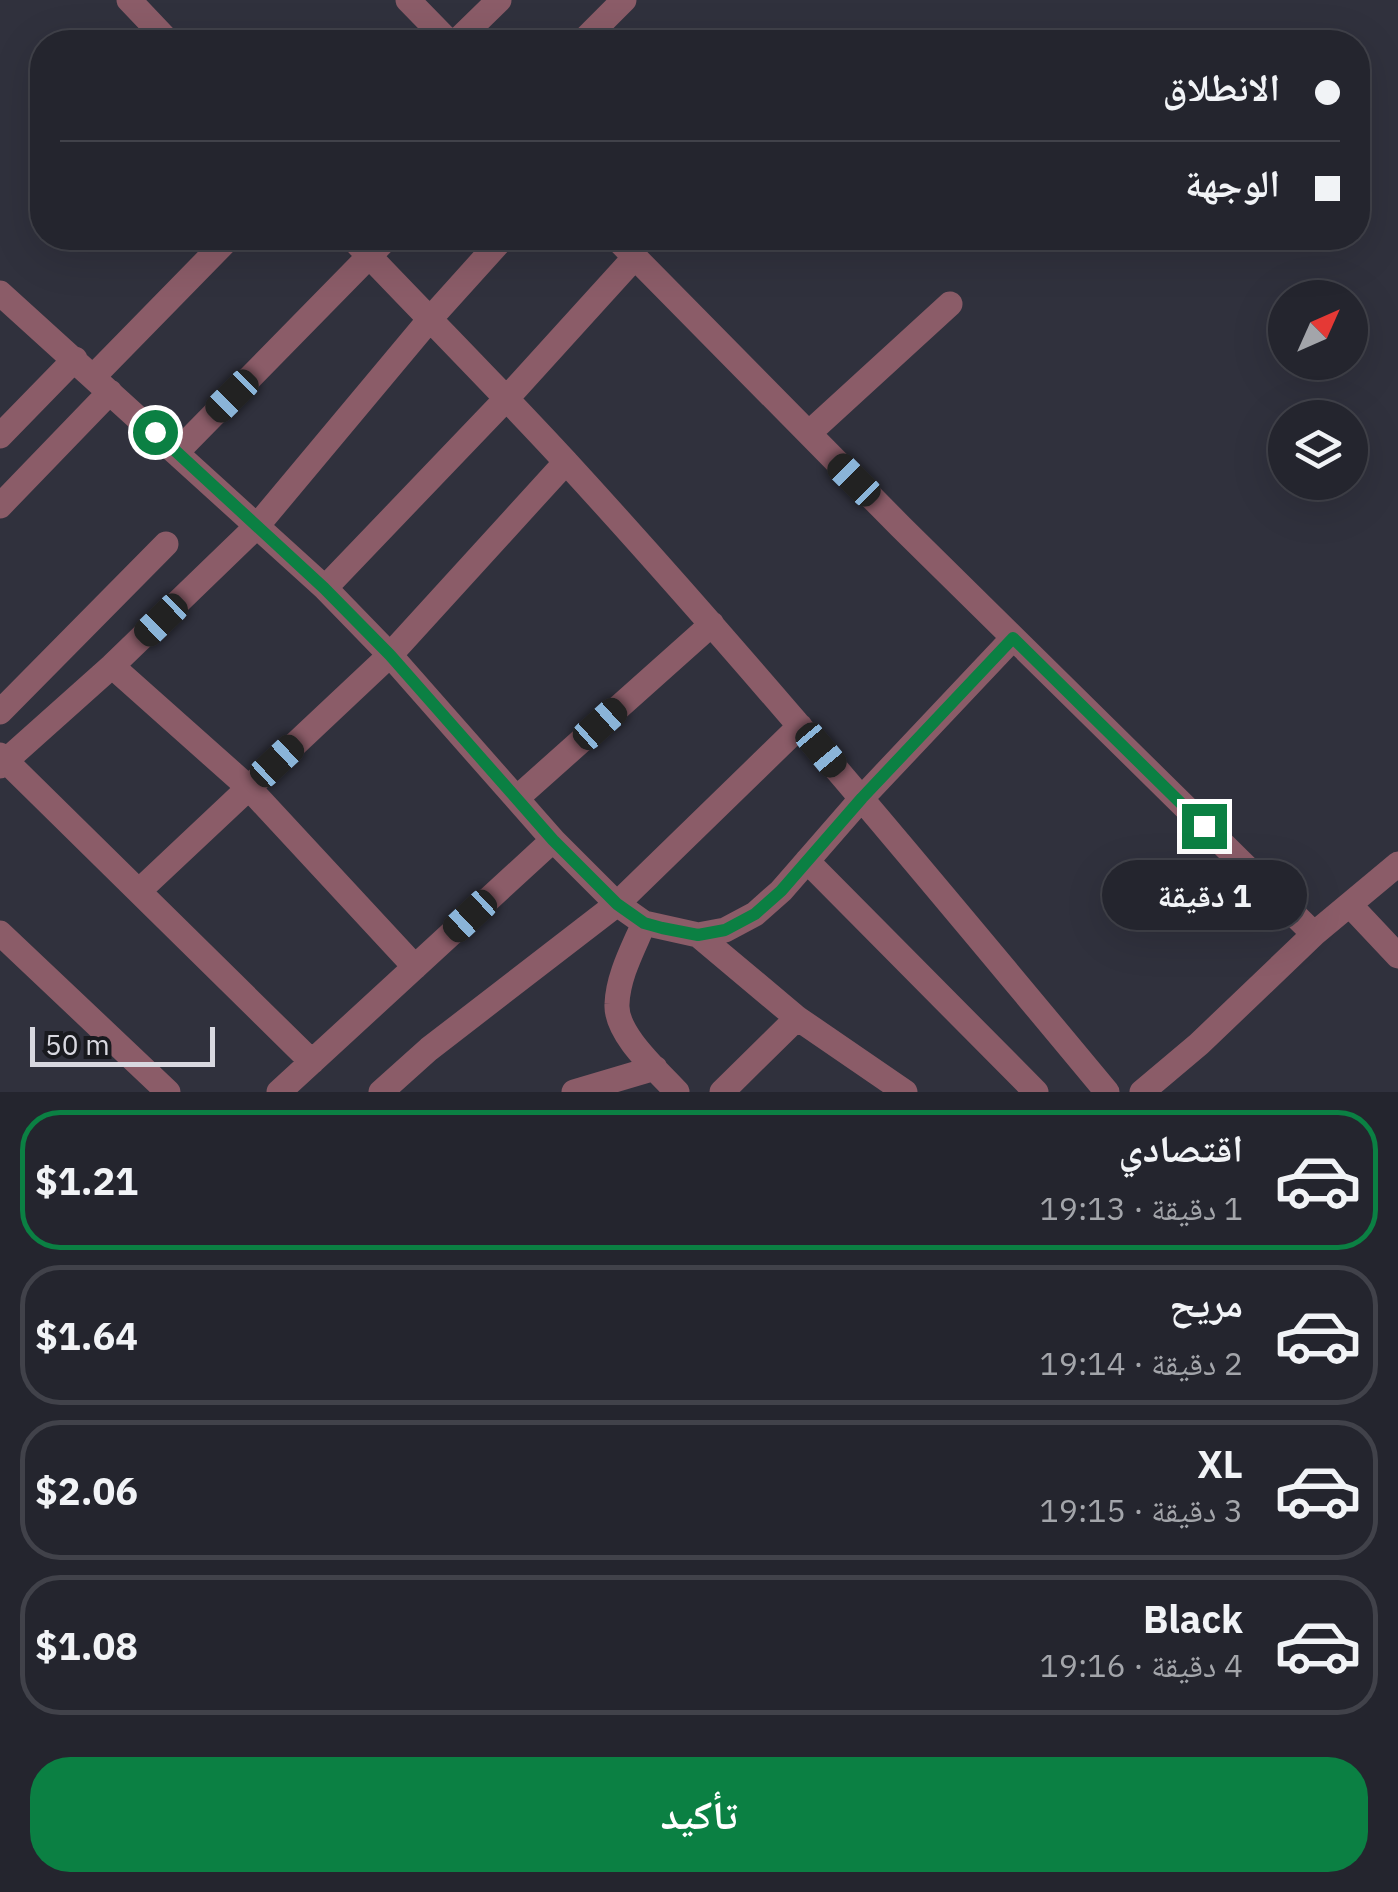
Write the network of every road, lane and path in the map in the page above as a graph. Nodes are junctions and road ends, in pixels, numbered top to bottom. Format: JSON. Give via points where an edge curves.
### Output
{"nodes":[{"id":1,"x":130,"y":0,"type":"edge"},
{"id":2,"x":408,"y":0,"type":"edge"},
{"id":3,"x":499,"y":0,"type":"edge"},
{"id":4,"x":616,"y":3,"type":"edge"},
{"id":5,"x":158,"y":30,"type":"edge"},
{"id":6,"x":434,"y":30,"type":"edge"},
{"id":7,"x":455,"y":30,"type":"edge"},
{"id":8,"x":592,"y":30,"type":"edge"},
{"id":9,"x":216,"y":250,"type":"edge"},
{"id":10,"x":364,"y":250,"type":"edge"},
{"id":11,"x":375,"y":250,"type":"edge"},
{"id":12,"x":492,"y":250,"type":"edge"},
{"id":13,"x":629,"y":250,"type":"edge"},
{"id":14,"x":636,"y":257,"type":"junction"},
{"id":15,"x":0,"y":293,"type":"edge"},
{"id":16,"x":950,"y":304,"type":"dead end"},
{"id":17,"x":430,"y":318,"type":"junction"},
{"id":18,"x":93,"y":376,"type":"junction"},
{"id":19,"x":506,"y":398,"type":"junction"},
{"id":20,"x":808,"y":433,"type":"junction"},
{"id":21,"x":0,"y":436,"type":"edge"},
{"id":22,"x":177,"y":452,"type":"junction"},
{"id":23,"x":566,"y":462,"type":"junction"},
{"id":24,"x":0,"y":506,"type":"edge"},
{"id":25,"x":258,"y":526,"type":"junction"},
{"id":26,"x":166,"y":544,"type":"dead end"},
{"id":27,"x":324,"y":588,"type":"junction"},
{"id":28,"x":712,"y":624,"type":"junction"},
{"id":29,"x":1013,"y":638,"type":"junction"},
{"id":30,"x":390,"y":655,"type":"junction"},
{"id":31,"x":112,"y":666,"type":"junction"},
{"id":32,"x":0,"y":712,"type":"edge"},
{"id":33,"x":800,"y":726,"type":"junction"},
{"id":34,"x":2,"y":760,"type":"edge"},
{"id":35,"x":249,"y":788,"type":"junction"},
{"id":36,"x":516,"y":798,"type":"junction"},
{"id":37,"x":862,"y":798,"type":"junction"},
{"id":38,"x":553,"y":840,"type":"junction"},
{"id":39,"x":807,"y":861,"type":"junction"},
{"id":40,"x":1398,"y":864,"type":"edge"},
{"id":41,"x":139,"y":891,"type":"junction"},
{"id":42,"x":617,"y":904,"type":"junction"},
{"id":43,"x":1350,"y":905,"type":"junction"},
{"id":44,"x":644,"y":923,"type":"junction"},
{"id":45,"x":0,"y":932,"type":"edge"},
{"id":46,"x":1314,"y":934,"type":"junction"},
{"id":47,"x":698,"y":935,"type":"junction"},
{"id":48,"x":1398,"y":956,"type":"edge"},
{"id":49,"x":414,"y":968,"type":"junction"},
{"id":50,"x":796,"y":1018,"type":"junction"},
{"id":51,"x":312,"y":1062,"type":"junction"},
{"id":52,"x":655,"y":1068,"type":"junction"},
{"id":53,"x":168,"y":1092,"type":"edge"},
{"id":54,"x":279,"y":1092,"type":"edge"},
{"id":55,"x":381,"y":1092,"type":"edge"},
{"id":56,"x":574,"y":1092,"type":"edge"},
{"id":57,"x":677,"y":1092,"type":"edge"},
{"id":58,"x":722,"y":1092,"type":"edge"},
{"id":59,"x":905,"y":1092,"type":"edge"},
{"id":60,"x":1036,"y":1092,"type":"edge"},
{"id":61,"x":1107,"y":1092,"type":"edge"},
{"id":62,"x":1142,"y":1092,"type":"edge"}],
"edges":[{"from":1,"to":5,"type":"street"},
{"from":2,"to":6,"type":"street"},
{"from":3,"to":7,"type":"street"},
{"from":4,"to":8,"type":"street"},
{"from":9,"to":18,"type":"street"},
{"from":10,"to":22,"type":"street"},
{"from":11,"to":17,"type":"street"},
{"from":12,"to":17,"type":"street"},
{"from":13,"to":14,"type":"street"},
{"from":14,"to":19,"type":"street"},
{"from":14,"to":20,"type":"street"},
{"from":15,"to":18,"type":"street"},
{"from":16,"to":20,"type":"street"},
{"from":17,"to":19,"type":"street"},
{"from":17,"to":25,"type":"street"},
{"from":18,"to":21,"type":"street"},
{"from":18,"to":22,"type":"street"},
{"from":18,"to":24,"type":"street"},
{"from":19,"to":23,"type":"street"},
{"from":19,"to":27,"type":"street"},
{"from":20,"to":29,"type":"street"},
{"from":22,"to":25,"type":"street"},
{"from":23,"to":28,"type":"street"},
{"from":23,"to":30,"type":"street"},
{"from":25,"to":27,"type":"street"},
{"from":25,"to":31,"type":"street"},
{"from":26,"to":32,"type":"street"},
{"from":27,"to":30,"type":"street"},
{"from":28,"to":33,"type":"street"},
{"from":28,"to":36,"type":"street"},
{"from":29,"to":37,"type":"street"},
{"from":29,"to":46,"type":"street"},
{"from":30,"to":35,"type":"street"},
{"from":30,"to":36,"type":"street"},
{"from":31,"to":34,"type":"street"},
{"from":31,"to":35,"type":"street"},
{"from":33,"to":37,"type":"street"},
{"from":33,"to":42,"type":"street"},
{"from":34,"to":41,"type":"street"},
{"from":35,"to":41,"type":"street"},
{"from":35,"to":49,"type":"street"},
{"from":36,"to":38,"type":"street"},
{"from":37,"to":39,"type":"street"},
{"from":37,"to":61,"type":"street"},
{"from":38,"to":42,"type":"street"},
{"from":38,"to":49,"type":"street"},
{"from":39,"to":47,"type":"street","via":[[755,914]]},
{"from":39,"to":60,"type":"street"},
{"from":40,"to":43,"type":"street"},
{"from":41,"to":51,"type":"street"},
{"from":42,"to":44,"type":"street"},
{"from":42,"to":55,"type":"street"},
{"from":43,"to":46,"type":"street"},
{"from":43,"to":48,"type":"street"},
{"from":44,"to":47,"type":"street"},
{"from":44,"to":52,"type":"street","via":[[616,1008],[628,1037]]},
{"from":45,"to":53,"type":"street"},
{"from":46,"to":62,"type":"street"},
{"from":47,"to":50,"type":"street"},
{"from":49,"to":51,"type":"street"},
{"from":50,"to":58,"type":"street"},
{"from":50,"to":59,"type":"street"},
{"from":51,"to":54,"type":"street"},
{"from":52,"to":56,"type":"street"},
{"from":52,"to":57,"type":"street"}]}
